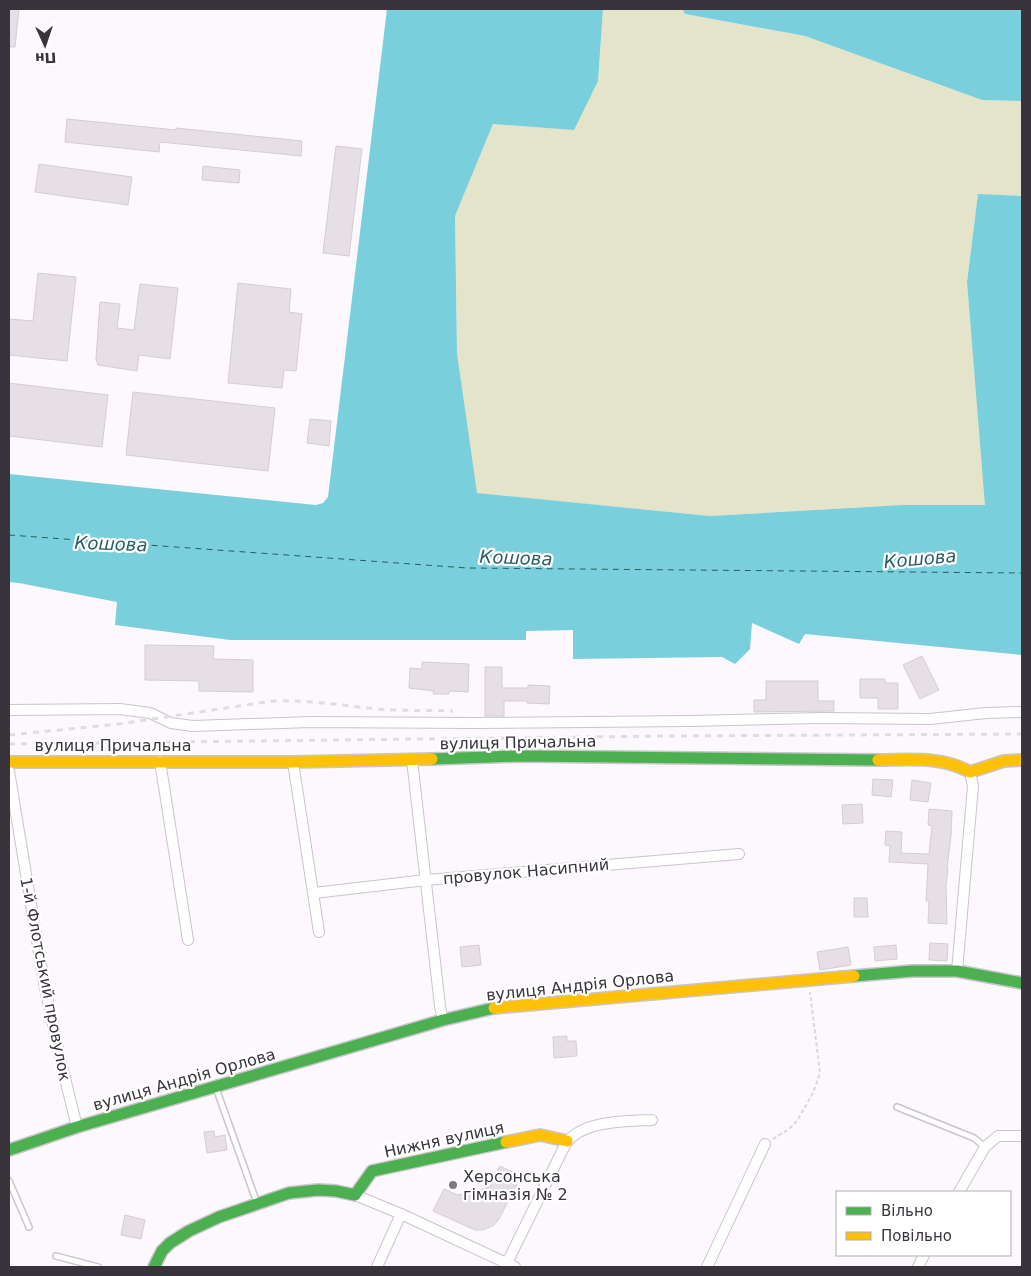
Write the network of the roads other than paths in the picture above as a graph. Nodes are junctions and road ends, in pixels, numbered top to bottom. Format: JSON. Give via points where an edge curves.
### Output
{"nodes":[{"id":1,"x":9,"y":710,"type":"edge"},
{"id":2,"x":1022,"y":712,"type":"edge"},
{"id":3,"x":412,"y":760,"type":"junction"},
{"id":4,"x":1022,"y":760,"type":"edge"},
{"id":5,"x":160,"y":761,"type":"junction"},
{"id":6,"x":9,"y":762,"type":"edge"},
{"id":7,"x":293,"y":762,"type":"junction"},
{"id":8,"x":9,"y":771,"type":"edge"},
{"id":9,"x":970,"y":772,"type":"junction"},
{"id":10,"x":739,"y":854,"type":"dead end"},
{"id":11,"x":426,"y":880,"type":"junction"},
{"id":12,"x":314,"y":892,"type":"junction"},
{"id":13,"x":319,"y":932,"type":"dead end"},
{"id":14,"x":188,"y":940,"type":"dead end"},
{"id":15,"x":957,"y":970,"type":"junction"},
{"id":16,"x":1022,"y":982,"type":"edge"},
{"id":17,"x":443,"y":1020,"type":"junction"},
{"id":18,"x":216,"y":1087,"type":"junction"},
{"id":19,"x":897,"y":1107,"type":"dead end"},
{"id":20,"x":652,"y":1120,"type":"dead end"},
{"id":21,"x":77,"y":1127,"type":"junction"},
{"id":22,"x":1022,"y":1136,"type":"edge"},
{"id":23,"x":567,"y":1141,"type":"junction"},
{"id":24,"x":765,"y":1144,"type":"road end"},
{"id":25,"x":985,"y":1147,"type":"junction"},
{"id":26,"x":9,"y":1150,"type":"edge"},
{"id":27,"x":9,"y":1181,"type":"edge"},
{"id":28,"x":960,"y":1191,"type":"edge"},
{"id":29,"x":356,"y":1195,"type":"junction"},
{"id":30,"x":257,"y":1203,"type":"junction"},
{"id":31,"x":401,"y":1214,"type":"junction"},
{"id":32,"x":29,"y":1227,"type":"dead end"},
{"id":33,"x":56,"y":1256,"type":"dead end"},
{"id":34,"x":509,"y":1266,"type":"edge"},
{"id":35,"x":98,"y":1267,"type":"edge"},
{"id":36,"x":154,"y":1267,"type":"edge"},
{"id":37,"x":377,"y":1267,"type":"edge"},
{"id":38,"x":707,"y":1267,"type":"edge"}],
"edges":[{"from":1,"to":2,"type":"street","via":[[120,709],[194,726],[310,722],[930,719]]},
{"from":3,"to":7,"type":"street","name":"вулиця Причальна"},
{"from":3,"to":9,"type":"street","name":"вулиця Причальна","via":[[521,756],[906,760],[944,762]]},
{"from":3,"to":11,"type":"street"},
{"from":4,"to":9,"type":"street","via":[[1004,761]]},
{"from":5,"to":6,"type":"street","name":"вулиця Причальна"},
{"from":5,"to":7,"type":"street","name":"вулиця Причальна"},
{"from":5,"to":14,"type":"street"},
{"from":7,"to":12,"type":"street"},
{"from":8,"to":21,"type":"street","name":"1-й Флотський провулок","via":[[44,983]]},
{"from":9,"to":15,"type":"street","via":[[973,786]]},
{"from":10,"to":11,"type":"street","name":"провулок Насипний"},
{"from":11,"to":12,"type":"street","name":"провулок Насипний"},
{"from":11,"to":17,"type":"street"},
{"from":12,"to":13,"type":"street"},
{"from":15,"to":16,"type":"street","name":"вулиця Андрія Орлова"},
{"from":15,"to":17,"type":"street","name":"вулиця Андрія Орлова","via":[[912,971],[490,1008]]},
{"from":17,"to":18,"type":"street","name":"вулиця Андрія Орлова"},
{"from":18,"to":21,"type":"street","name":"вулиця Андрія Орлова"},
{"from":18,"to":30,"type":"lane"},
{"from":19,"to":25,"type":"lane","via":[[974,1138]]},
{"from":20,"to":23,"type":"street","via":[[600,1125]]},
{"from":21,"to":26,"type":"street","name":"вулиця Андрія Орлова"},
{"from":22,"to":25,"type":"street","via":[[998,1136]]},
{"from":23,"to":29,"type":"street","name":"Нижня вулиця","via":[[540,1135],[372,1171]]},
{"from":23,"to":34,"type":"street"},
{"from":24,"to":38,"type":"street"},
{"from":25,"to":28,"type":"street"},
{"from":27,"to":32,"type":"lane"},
{"from":29,"to":30,"type":"street","via":[[318,1190],[289,1193]]},
{"from":29,"to":31,"type":"street"},
{"from":30,"to":36,"type":"street","via":[[180,1236],[162,1251]]},
{"from":31,"to":34,"type":"street"},
{"from":31,"to":37,"type":"street"},
{"from":33,"to":35,"type":"lane"}]}
